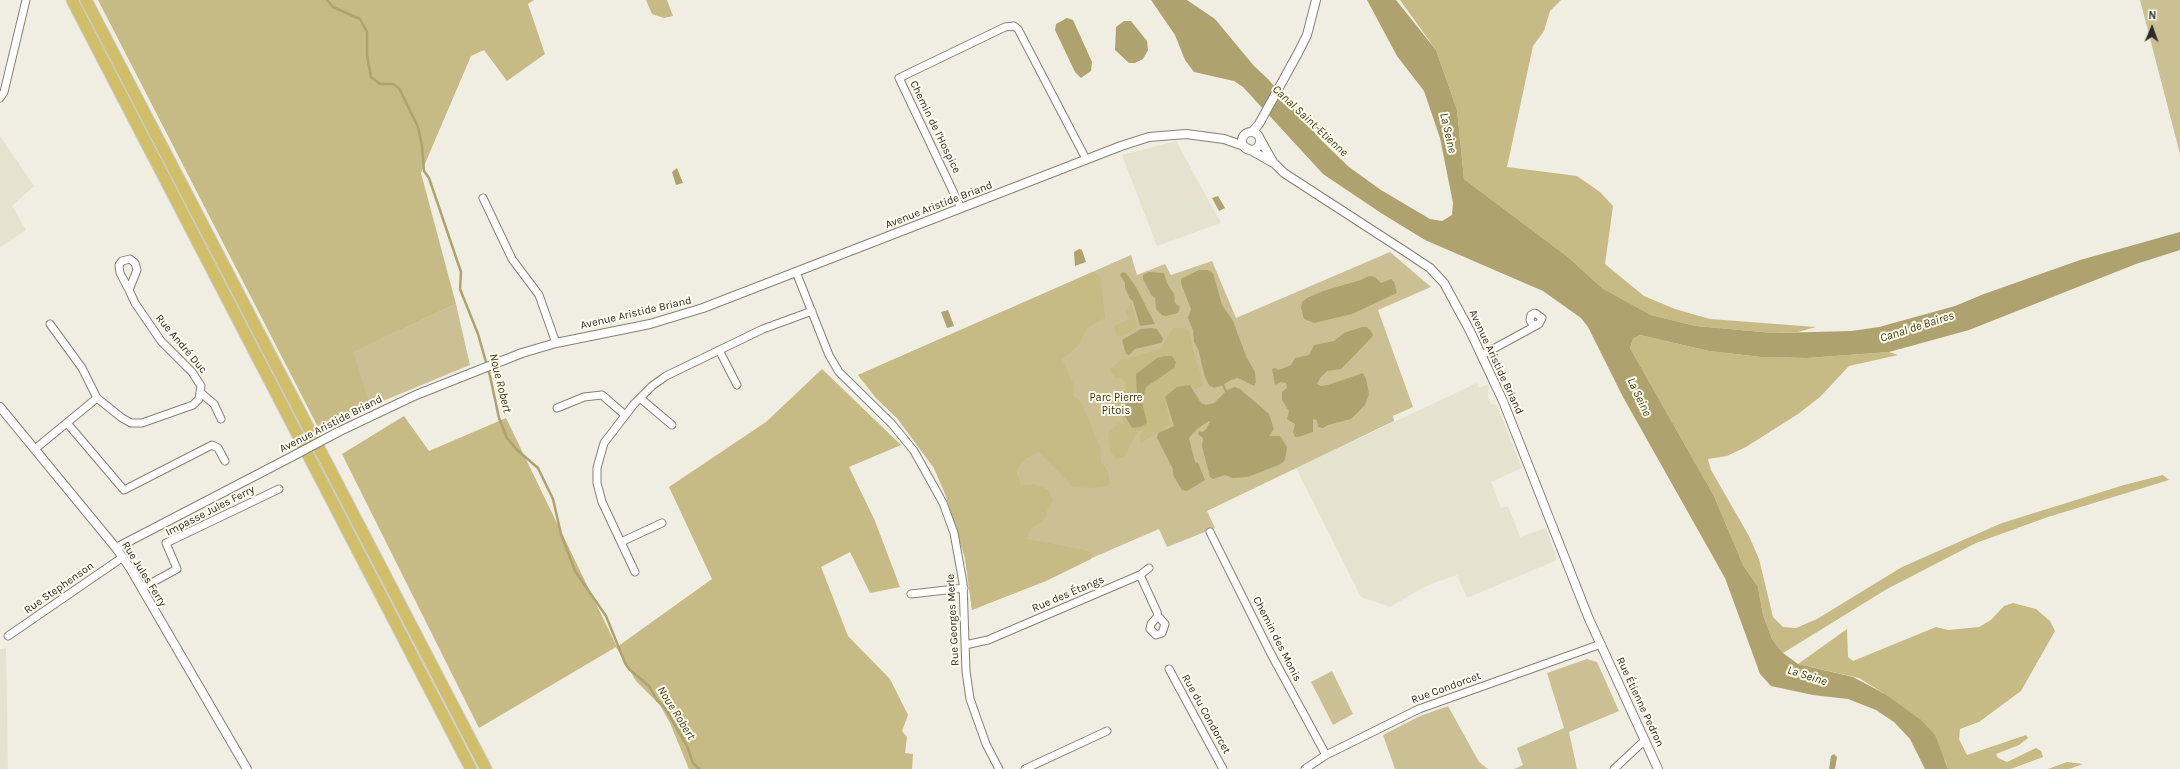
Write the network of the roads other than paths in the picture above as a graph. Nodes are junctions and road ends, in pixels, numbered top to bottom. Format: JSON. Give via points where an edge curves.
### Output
{"nodes":[{"id":1,"x":26,"y":0,"type":"edge"},
{"id":2,"x":72,"y":0,"type":"edge"},
{"id":3,"x":86,"y":0,"type":"edge"},
{"id":4,"x":1316,"y":0,"type":"edge"},
{"id":5,"x":0,"y":98,"type":"edge"},
{"id":6,"x":1243,"y":136,"type":"junction"},
{"id":7,"x":1257,"y":136,"type":"junction"},
{"id":8,"x":1224,"y":139,"type":"junction"},
{"id":9,"x":1245,"y":147,"type":"junction"},
{"id":10,"x":1086,"y":159,"type":"junction"},
{"id":11,"x":1274,"y":164,"type":"junction"},
{"id":12,"x":483,"y":198,"type":"dead end"},
{"id":13,"x":961,"y":208,"type":"junction"},
{"id":14,"x":796,"y":272,"type":"junction"},
{"id":15,"x":129,"y":290,"type":"dead end"},
{"id":16,"x":812,"y":311,"type":"junction"},
{"id":17,"x":50,"y":324,"type":"dead end"},
{"id":18,"x":1536,"y":325,"type":"dead end"},
{"id":19,"x":556,"y":343,"type":"junction"},
{"id":20,"x":719,"y":350,"type":"junction"},
{"id":21,"x":1482,"y":355,"type":"junction"},
{"id":22,"x":737,"y":385,"type":"dead end"},
{"id":23,"x":201,"y":393,"type":"junction"},
{"id":24,"x":97,"y":398,"type":"junction"},
{"id":25,"x":640,"y":398,"type":"junction"},
{"id":26,"x":0,"y":407,"type":"edge"},
{"id":27,"x":557,"y":408,"type":"dead end"},
{"id":28,"x":625,"y":415,"type":"junction"},
{"id":29,"x":221,"y":419,"type":"dead end"},
{"id":30,"x":66,"y":423,"type":"junction"},
{"id":31,"x":672,"y":425,"type":"dead end"},
{"id":32,"x":35,"y":449,"type":"junction"},
{"id":33,"x":225,"y":461,"type":"dead end"},
{"id":34,"x":279,"y":489,"type":"dead end"},
{"id":35,"x":662,"y":524,"type":"dead end"},
{"id":36,"x":1210,"y":532,"type":"dead end"},
{"id":37,"x":621,"y":542,"type":"junction"},
{"id":38,"x":116,"y":548,"type":"junction"},
{"id":39,"x":123,"y":557,"type":"junction"},
{"id":40,"x":1149,"y":568,"type":"dead end"},
{"id":41,"x":635,"y":572,"type":"dead end"},
{"id":42,"x":1140,"y":575,"type":"junction"},
{"id":43,"x":142,"y":588,"type":"junction"},
{"id":44,"x":964,"y":588,"type":"junction"},
{"id":45,"x":911,"y":594,"type":"dead end"},
{"id":46,"x":1157,"y":614,"type":"dead end"},
{"id":47,"x":8,"y":636,"type":"dead end"},
{"id":48,"x":1602,"y":644,"type":"junction"},
{"id":49,"x":965,"y":645,"type":"junction"},
{"id":50,"x":1169,"y":669,"type":"dead end"},
{"id":51,"x":1107,"y":731,"type":"dead end"},
{"id":52,"x":1645,"y":740,"type":"junction"},
{"id":53,"x":1326,"y":755,"type":"junction"},
{"id":54,"x":247,"y":769,"type":"edge"},
{"id":55,"x":471,"y":769,"type":"edge"},
{"id":56,"x":486,"y":769,"type":"edge"},
{"id":57,"x":999,"y":769,"type":"edge"},
{"id":58,"x":1025,"y":769,"type":"edge"},
{"id":59,"x":1223,"y":769,"type":"edge"},
{"id":60,"x":1305,"y":769,"type":"edge"},
{"id":61,"x":1614,"y":769,"type":"edge"},
{"id":62,"x":1658,"y":769,"type":"edge"}],
"edges":[{"from":1,"to":5,"type":"street","via":[[4,92]]},
{"from":2,"to":55,"type":"highway"},
{"from":3,"to":56,"type":"highway"},
{"from":4,"to":7,"type":"street","via":[[1307,35],[1260,122]]},
{"from":6,"to":7,"type":"street","name":"Avenue Aristide Briand"},
{"from":6,"to":8,"type":"street","name":"Avenue Aristide Briand"},
{"from":6,"to":9,"type":"street"},
{"from":7,"to":9,"type":"street","via":[[1256,148]]},
{"from":7,"to":11,"type":"street","name":"Avenue Aristide Briand"},
{"from":8,"to":9,"type":"street","name":"Avenue Aristide Briand"},
{"from":8,"to":10,"type":"street","name":"Avenue Aristide Briand","via":[[1166,134]]},
{"from":9,"to":11,"type":"street","name":"Avenue Aristide Briand"},
{"from":10,"to":13,"type":"street","name":"Avenue Aristide Briand"},
{"from":10,"to":13,"type":"street","name":"Chemin de l'Hospice","via":[[1018,29],[1014,26],[1005,27],[899,78]]},
{"from":11,"to":21,"type":"street","name":"Avenue Aristide Briand","via":[[1430,268],[1453,297]]},
{"from":12,"to":19,"type":"street","via":[[512,259],[539,295]]},
{"from":13,"to":14,"type":"street","name":"Avenue Aristide Briand"},
{"from":14,"to":16,"type":"street","name":"Rue Georges Merle"},
{"from":14,"to":19,"type":"street","name":"Avenue Aristide Briand","via":[[674,318]]},
{"from":15,"to":23,"type":"street","name":"Rue André Duc","via":[[161,341],[192,372],[201,386]]},
{"from":16,"to":20,"type":"street","via":[[763,329]]},
{"from":16,"to":44,"type":"street","name":"Rue Georges Merle","via":[[829,355],[839,372],[892,424],[914,451],[930,477],[954,533]]},
{"from":17,"to":24,"type":"street","via":[[78,362]]},
{"from":18,"to":21,"type":"street"},
{"from":19,"to":38,"type":"street","name":"Avenue Aristide Briand","bridge":true,"via":[[482,368],[404,401],[338,432]]},
{"from":20,"to":22,"type":"street"},
{"from":20,"to":25,"type":"street","via":[[666,376]]},
{"from":21,"to":48,"type":"street","name":"Avenue Aristide Briand","via":[[1503,401],[1589,619]]},
{"from":23,"to":24,"type":"street","via":[[193,406],[142,423],[131,423],[122,418]]},
{"from":23,"to":29,"type":"street","name":"Rue André Duc","via":[[214,404]]},
{"from":24,"to":30,"type":"street"},
{"from":25,"to":28,"type":"street"},
{"from":25,"to":31,"type":"street"},
{"from":26,"to":32,"type":"street","name":"Rue Jules Ferry"},
{"from":27,"to":28,"type":"street","via":[[584,397],[602,395]]},
{"from":28,"to":37,"type":"street","via":[[604,443],[597,468],[597,483],[602,502]]},
{"from":30,"to":32,"type":"street"},
{"from":30,"to":33,"type":"street","via":[[124,490],[212,445],[218,448]]},
{"from":32,"to":38,"type":"street","name":"Rue Jules Ferry"},
{"from":34,"to":43,"type":"street","name":"Impasse Jules Ferry","via":[[166,543],[176,569]]},
{"from":35,"to":37,"type":"street"},
{"from":36,"to":53,"type":"street","name":"Chemin des Monis","via":[[1270,652]]},
{"from":37,"to":41,"type":"street"},
{"from":38,"to":39,"type":"street","name":"Rue Jules Ferry"},
{"from":39,"to":43,"type":"street","name":"Rue Jules Ferry"},
{"from":39,"to":47,"type":"street","name":"Rue Stephenson"},
{"from":40,"to":42,"type":"street","name":"Rue des Étangs"},
{"from":42,"to":46,"type":"street"},
{"from":42,"to":49,"type":"street","name":"Rue des Étangs","via":[[988,640]]},
{"from":43,"to":54,"type":"street","name":"Rue Jules Ferry"},
{"from":44,"to":45,"type":"street"},
{"from":44,"to":49,"type":"street","name":"Rue Georges Merle"},
{"from":48,"to":52,"type":"street","name":"Rue Étienne Pedron"},
{"from":48,"to":53,"type":"street","name":"Rue Condorcet","via":[[1419,709]]},
{"from":49,"to":57,"type":"street","name":"Rue Georges Merle","via":[[970,699]]},
{"from":50,"to":59,"type":"street","name":"Rue du Condorcet"},
{"from":51,"to":58,"type":"street"},
{"from":52,"to":61,"type":"street"},
{"from":52,"to":62,"type":"street","name":"Rue Étienne Pedron"},
{"from":53,"to":60,"type":"street","name":"Rue Condorcet"}]}
